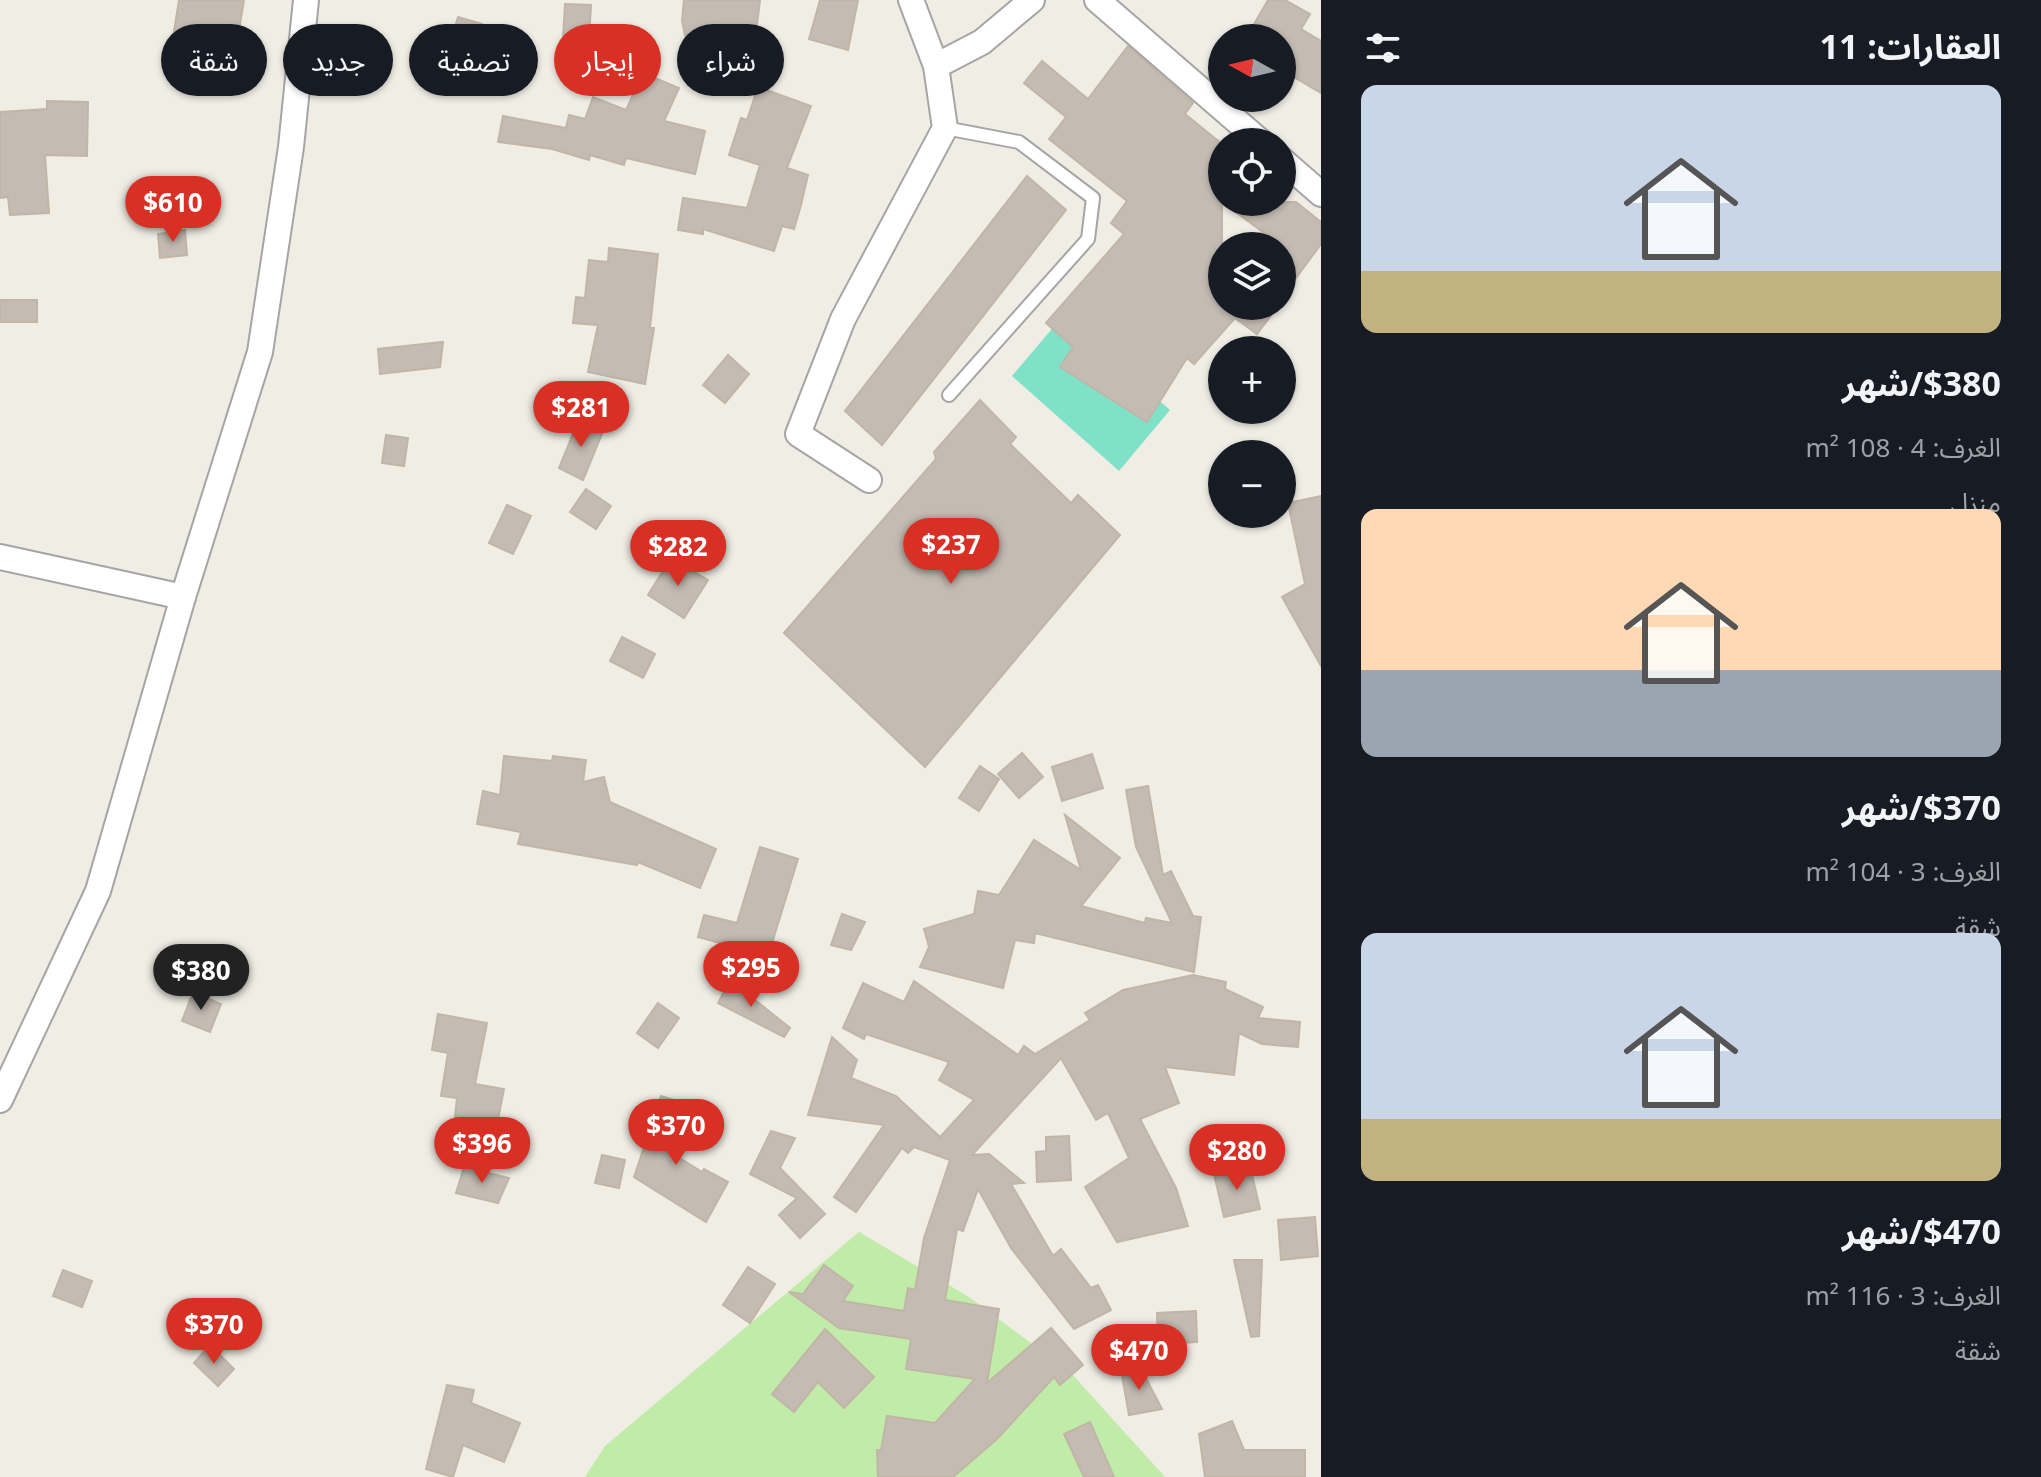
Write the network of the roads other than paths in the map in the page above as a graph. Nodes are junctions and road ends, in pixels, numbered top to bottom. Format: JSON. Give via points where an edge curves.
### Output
{"nodes":[{"id":1,"x":306,"y":0,"type":"edge"},
{"id":2,"x":911,"y":0,"type":"edge"},
{"id":3,"x":1032,"y":0,"type":"edge"},
{"id":4,"x":1097,"y":0,"type":"edge"},
{"id":5,"x":936,"y":66,"type":"junction"},
{"id":6,"x":945,"y":128,"type":"junction"},
{"id":7,"x":1245,"y":128,"type":"edge"},
{"id":8,"x":1296,"y":172,"type":"edge"},
{"id":9,"x":1321,"y":194,"type":"edge"},
{"id":10,"x":949,"y":395,"type":"dead end"},
{"id":11,"x":869,"y":480,"type":"dead end"},
{"id":12,"x":0,"y":557,"type":"edge"},
{"id":13,"x":183,"y":597,"type":"junction"},
{"id":14,"x":0,"y":1100,"type":"edge"}],
"edges":[{"from":1,"to":13,"type":"street","via":[[291,147],[260,352]]},
{"from":2,"to":5,"type":"street"},
{"from":3,"to":5,"type":"street","via":[[982,42]]},
{"from":4,"to":7,"type":"street"},
{"from":5,"to":6,"type":"street"},
{"from":6,"to":10,"type":"lane","via":[[1019,142],[1093,198],[1088,239]]},
{"from":6,"to":11,"type":"street","via":[[843,319],[798,434]]},
{"from":8,"to":9,"type":"street"},
{"from":12,"to":13,"type":"street"},
{"from":13,"to":14,"type":"street","via":[[98,891]]}]}
